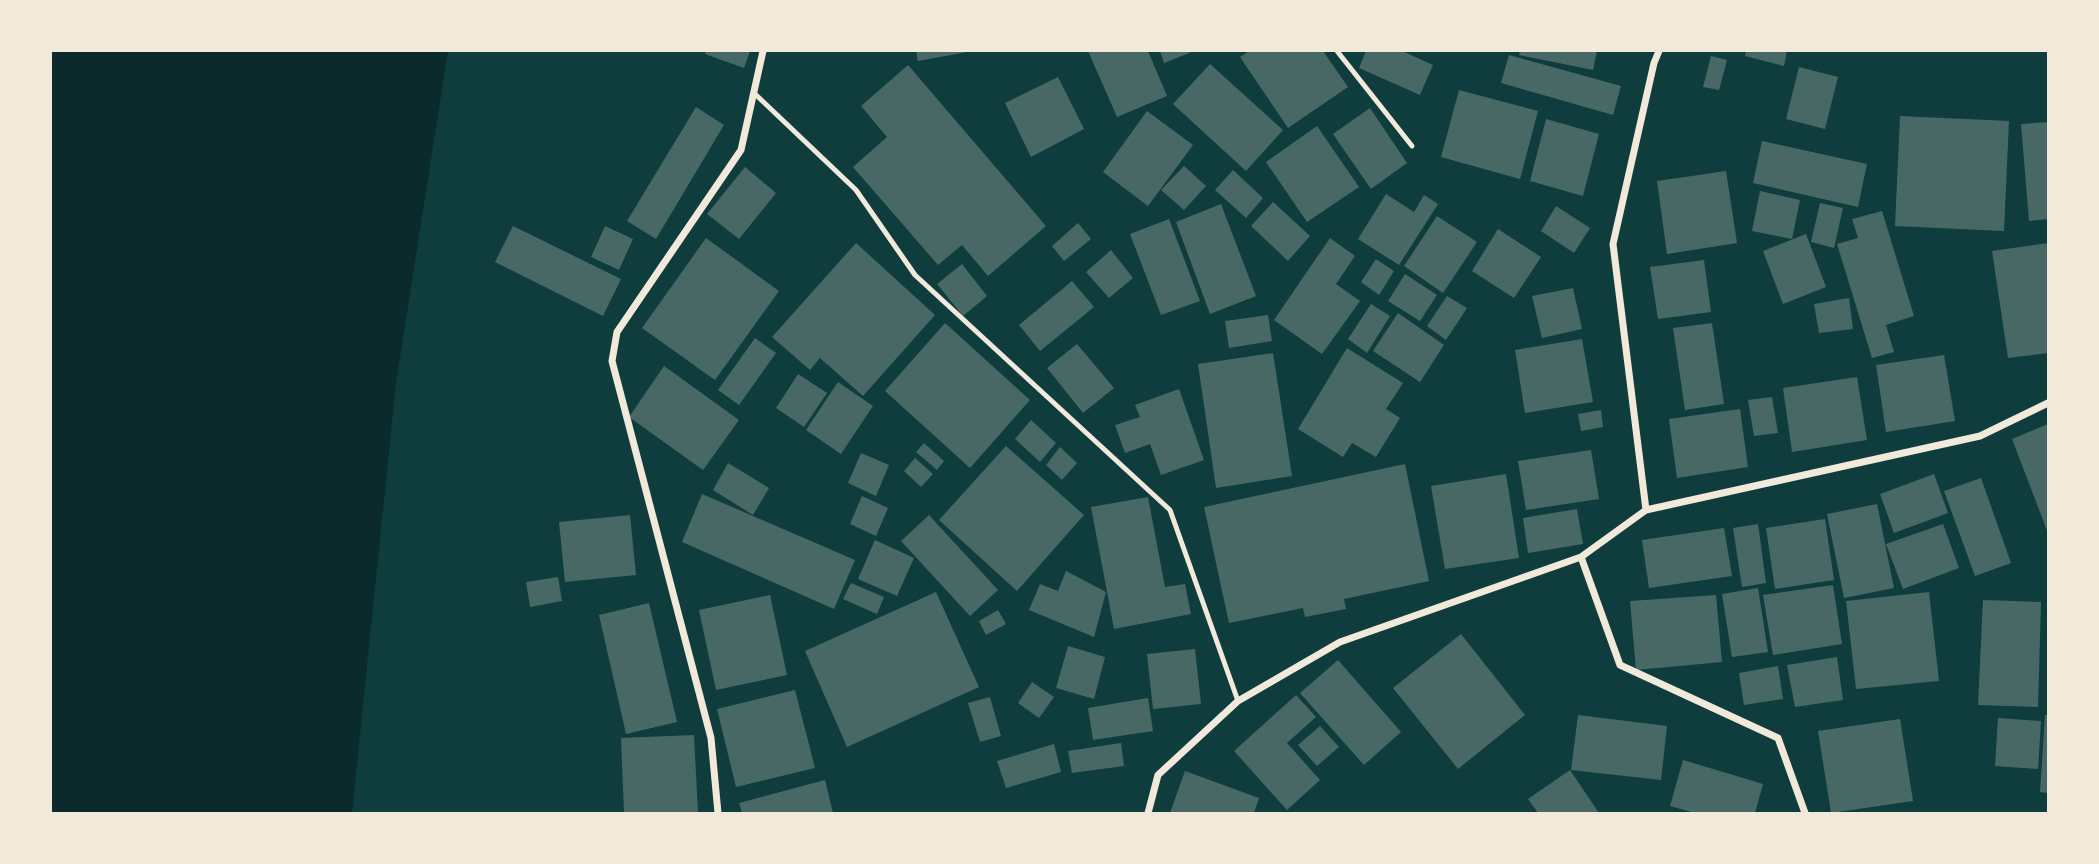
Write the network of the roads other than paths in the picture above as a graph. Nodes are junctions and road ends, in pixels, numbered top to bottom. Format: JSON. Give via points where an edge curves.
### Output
{"nodes":[{"id":1,"x":763,"y":51,"type":"edge"},
{"id":2,"x":1337,"y":51,"type":"edge"},
{"id":3,"x":1659,"y":51,"type":"edge"},
{"id":4,"x":754,"y":93,"type":"junction"},
{"id":5,"x":1412,"y":146,"type":"dead end"},
{"id":6,"x":2048,"y":404,"type":"edge"},
{"id":7,"x":1646,"y":510,"type":"junction"},
{"id":8,"x":1581,"y":557,"type":"junction"},
{"id":9,"x":1238,"y":701,"type":"junction"},
{"id":10,"x":718,"y":813,"type":"edge"},
{"id":11,"x":1148,"y":813,"type":"edge"},
{"id":12,"x":1805,"y":813,"type":"edge"}],
"edges":[{"from":1,"to":4,"type":"street"},
{"from":2,"to":5,"type":"lane"},
{"from":3,"to":7,"type":"street","via":[[1614,244]]},
{"from":4,"to":9,"type":"lane","via":[[856,190],[915,275],[1170,510]]},
{"from":4,"to":10,"type":"street","via":[[741,150],[617,332],[612,361],[711,738]]},
{"from":6,"to":7,"type":"street","via":[[1980,436]]},
{"from":7,"to":8,"type":"street"},
{"from":8,"to":9,"type":"street","via":[[1340,642]]},
{"from":8,"to":12,"type":"street","via":[[1620,664],[1779,738]]},
{"from":9,"to":11,"type":"street","via":[[1158,775]]}]}
